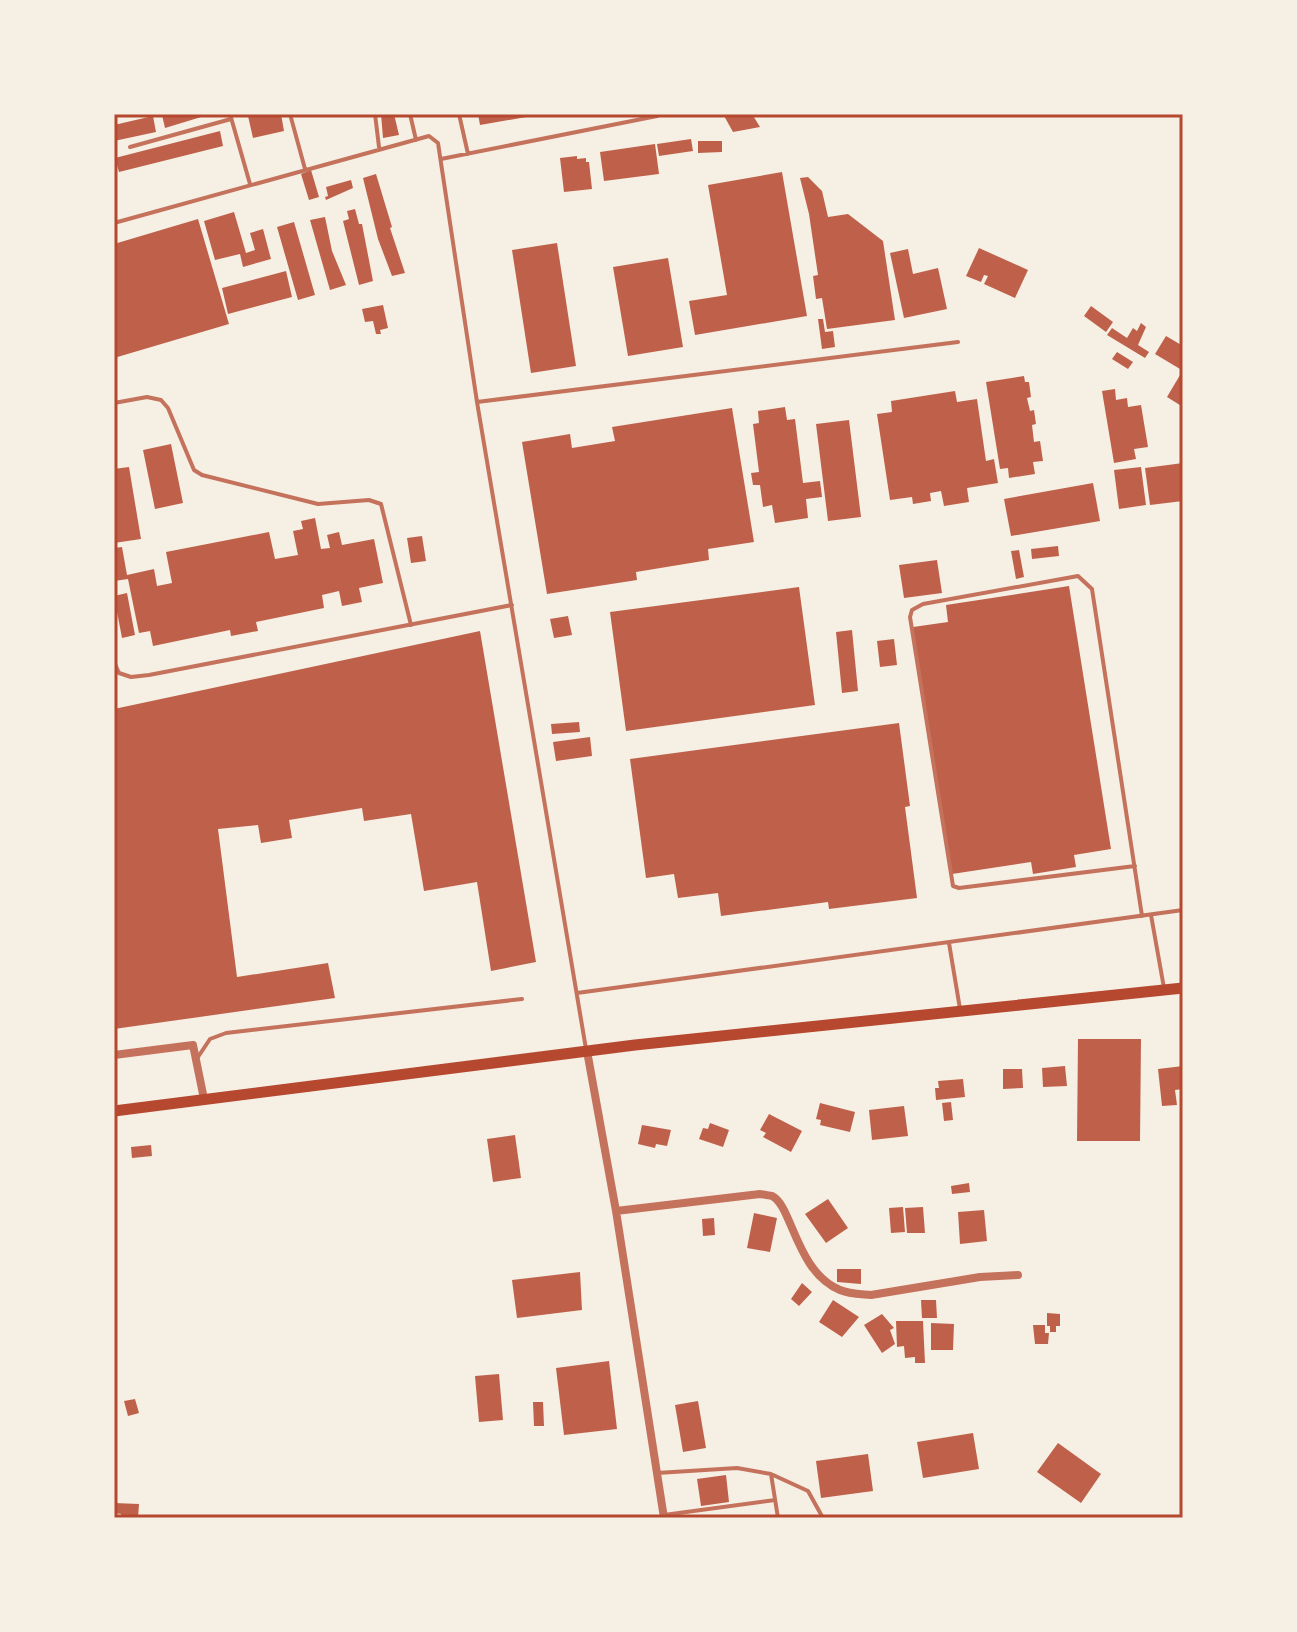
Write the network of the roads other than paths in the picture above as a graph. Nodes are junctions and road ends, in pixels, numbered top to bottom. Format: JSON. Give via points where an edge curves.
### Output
{"nodes":[{"id":1,"x":290,"y":114,"type":"edge"},
{"id":2,"x":375,"y":114,"type":"edge"},
{"id":3,"x":410,"y":114,"type":"edge"},
{"id":4,"x":459,"y":114,"type":"edge"},
{"id":5,"x":231,"y":116,"type":"edge"},
{"id":6,"x":657,"y":116,"type":"dead end"},
{"id":7,"x":416,"y":140,"type":"junction"},
{"id":8,"x":130,"y":147,"type":"dead end"},
{"id":9,"x":379,"y":148,"type":"junction"},
{"id":10,"x":468,"y":154,"type":"junction"},
{"id":11,"x":441,"y":159,"type":"junction"},
{"id":12,"x":305,"y":169,"type":"junction"},
{"id":13,"x":250,"y":184,"type":"junction"},
{"id":14,"x":114,"y":223,"type":"edge"},
{"id":15,"x":958,"y":342,"type":"dead end"},
{"id":16,"x":477,"y":402,"type":"junction"},
{"id":17,"x":114,"y":403,"type":"edge"},
{"id":18,"x":512,"y":605,"type":"junction"},
{"id":19,"x":411,"y":625,"type":"junction"},
{"id":20,"x":114,"y":662,"type":"edge"},
{"id":21,"x":1135,"y":866,"type":"junction"},
{"id":22,"x":1183,"y":910,"type":"edge"},
{"id":23,"x":1151,"y":915,"type":"junction"},
{"id":24,"x":1142,"y":916,"type":"junction"},
{"id":25,"x":949,"y":943,"type":"junction"},
{"id":26,"x":1183,"y":988,"type":"edge"},
{"id":27,"x":1164,"y":990,"type":"junction"},
{"id":28,"x":577,"y":993,"type":"junction"},
{"id":29,"x":522,"y":999,"type":"dead end"},
{"id":30,"x":960,"y":1011,"type":"junction"},
{"id":31,"x":587,"y":1051,"type":"junction"},
{"id":32,"x":114,"y":1055,"type":"edge"},
{"id":33,"x":197,"y":1063,"type":"junction"},
{"id":34,"x":204,"y":1099,"type":"junction"},
{"id":35,"x":114,"y":1111,"type":"edge"},
{"id":36,"x":616,"y":1211,"type":"junction"},
{"id":37,"x":1018,"y":1275,"type":"dead end"},
{"id":38,"x":657,"y":1473,"type":"junction"},
{"id":39,"x":771,"y":1474,"type":"junction"},
{"id":40,"x":775,"y":1500,"type":"junction"},
{"id":41,"x":664,"y":1516,"type":"edge"},
{"id":42,"x":778,"y":1518,"type":"edge"},
{"id":43,"x":823,"y":1518,"type":"edge"}],
"edges":[{"from":1,"to":12,"type":"lane"},
{"from":2,"to":9,"type":"lane"},
{"from":3,"to":7,"type":"lane"},
{"from":4,"to":10,"type":"lane"},
{"from":5,"to":8,"type":"lane"},
{"from":5,"to":13,"type":"lane"},
{"from":6,"to":10,"type":"lane"},
{"from":7,"to":9,"type":"lane"},
{"from":7,"to":11,"type":"lane","via":[[435,138]]},
{"from":9,"to":12,"type":"lane"},
{"from":10,"to":11,"type":"lane"},
{"from":11,"to":16,"type":"lane"},
{"from":12,"to":13,"type":"lane"},
{"from":13,"to":14,"type":"lane"},
{"from":15,"to":16,"type":"lane"},
{"from":16,"to":18,"type":"lane"},
{"from":17,"to":19,"type":"lane","via":[[161,400],[194,470],[202,475],[318,504],[381,504]]},
{"from":18,"to":19,"type":"lane"},
{"from":18,"to":28,"type":"lane"},
{"from":19,"to":20,"type":"lane","via":[[149,675],[119,673]]},
{"from":21,"to":21,"type":"lane","via":[[953,886],[912,610],[1078,576],[1086,581],[1092,589]]},
{"from":21,"to":24,"type":"lane"},
{"from":22,"to":23,"type":"lane"},
{"from":23,"to":24,"type":"lane"},
{"from":23,"to":27,"type":"lane"},
{"from":24,"to":25,"type":"lane"},
{"from":25,"to":28,"type":"lane"},
{"from":25,"to":30,"type":"lane"},
{"from":26,"to":27,"type":"main road"},
{"from":27,"to":30,"type":"main road"},
{"from":28,"to":31,"type":"lane"},
{"from":29,"to":33,"type":"lane","via":[[226,1033],[210,1039]]},
{"from":30,"to":31,"type":"main road"},
{"from":31,"to":34,"type":"main road"},
{"from":31,"to":36,"type":"street"},
{"from":32,"to":33,"type":"street","via":[[193,1045]]},
{"from":33,"to":34,"type":"street"},
{"from":34,"to":35,"type":"main road"},
{"from":36,"to":37,"type":"street","via":[[772,1196],[809,1265],[840,1290],[854,1293]]},
{"from":36,"to":38,"type":"street"},
{"from":38,"to":39,"type":"lane","via":[[737,1468]]},
{"from":38,"to":41,"type":"street"},
{"from":39,"to":40,"type":"lane"},
{"from":39,"to":43,"type":"lane","via":[[808,1491]]},
{"from":40,"to":41,"type":"lane"},
{"from":40,"to":42,"type":"lane"}]}
